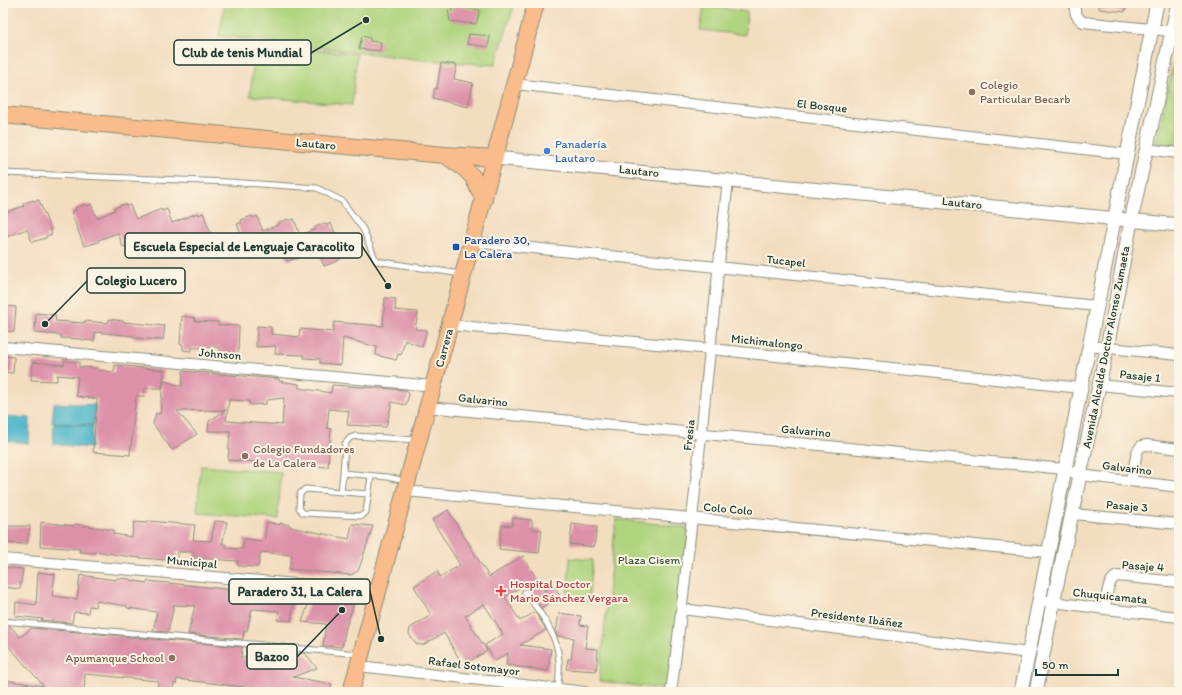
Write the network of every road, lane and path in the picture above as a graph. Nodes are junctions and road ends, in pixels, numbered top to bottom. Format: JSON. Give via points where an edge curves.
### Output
{"nodes":[{"id":1,"x":536,"y":3,"type":"edge"},
{"id":2,"x":1075,"y":3,"type":"edge"},
{"id":3,"x":1157,"y":3,"type":"edge"},
{"id":4,"x":1178,"y":3,"type":"edge"},
{"id":5,"x":1152,"y":29,"type":"junction"},
{"id":6,"x":1176,"y":32,"type":"edge"},
{"id":7,"x":515,"y":84,"type":"junction"},
{"id":8,"x":3,"y":116,"type":"edge"},
{"id":9,"x":1146,"y":149,"type":"junction"},
{"id":10,"x":1179,"y":153,"type":"edge"},
{"id":11,"x":1127,"y":154,"type":"junction"},
{"id":12,"x":446,"y":155,"type":"junction"},
{"id":13,"x":495,"y":158,"type":"junction"},
{"id":14,"x":3,"y":173,"type":"edge"},
{"id":15,"x":728,"y":180,"type":"junction"},
{"id":16,"x":484,"y":200,"type":"junction"},
{"id":17,"x":1115,"y":218,"type":"junction"},
{"id":18,"x":1131,"y":221,"type":"junction"},
{"id":19,"x":1179,"y":225,"type":"edge"},
{"id":20,"x":472,"y":242,"type":"junction"},
{"id":21,"x":718,"y":267,"type":"junction"},
{"id":22,"x":464,"y":274,"type":"junction"},
{"id":23,"x":1097,"y":306,"type":"junction"},
{"id":24,"x":450,"y":325,"type":"junction"},
{"id":25,"x":1089,"y":346,"type":"junction"},
{"id":26,"x":3,"y":348,"type":"edge"},
{"id":27,"x":1107,"y":348,"type":"junction"},
{"id":28,"x":710,"y":349,"type":"junction"},
{"id":29,"x":1179,"y":355,"type":"edge"},
{"id":30,"x":1099,"y":385,"type":"junction"},
{"id":31,"x":434,"y":386,"type":"junction"},
{"id":32,"x":1081,"y":388,"type":"junction"},
{"id":33,"x":1179,"y":393,"type":"edge"},
{"id":34,"x":428,"y":407,"type":"junction"},
{"id":35,"x":702,"y":434,"type":"junction"},
{"id":36,"x":419,"y":441,"type":"junction"},
{"id":37,"x":1179,"y":449,"type":"edge"},
{"id":38,"x":1064,"y":469,"type":"junction"},
{"id":39,"x":343,"y":473,"type":"junction"},
{"id":40,"x":1080,"y":475,"type":"junction"},
{"id":41,"x":370,"y":476,"type":"junction"},
{"id":42,"x":1131,"y":481,"type":"junction"},
{"id":43,"x":407,"y":487,"type":"junction"},
{"id":44,"x":1179,"y":487,"type":"edge"},
{"id":45,"x":342,"y":492,"type":"junction"},
{"id":46,"x":368,"y":494,"type":"junction"},
{"id":47,"x":1073,"y":514,"type":"junction"},
{"id":48,"x":693,"y":519,"type":"junction"},
{"id":49,"x":1179,"y":524,"type":"edge"},
{"id":50,"x":1048,"y":552,"type":"junction"},
{"id":51,"x":3,"y":559,"type":"edge"},
{"id":52,"x":1179,"y":582,"type":"edge"},
{"id":53,"x":379,"y":591,"type":"junction"},
{"id":54,"x":525,"y":592,"type":"dead end"},
{"id":55,"x":1039,"y":600,"type":"junction"},
{"id":56,"x":1053,"y":603,"type":"junction"},
{"id":57,"x":682,"y":609,"type":"junction"},
{"id":58,"x":1105,"y":609,"type":"junction"},
{"id":59,"x":1179,"y":617,"type":"edge"},
{"id":60,"x":3,"y":621,"type":"edge"},
{"id":61,"x":1028,"y":654,"type":"junction"},
{"id":62,"x":361,"y":660,"type":"junction"},
{"id":63,"x":558,"y":689,"type":"junction"},
{"id":64,"x":351,"y":692,"type":"edge"},
{"id":65,"x":585,"y":692,"type":"edge"},
{"id":66,"x":671,"y":692,"type":"edge"},
{"id":67,"x":1021,"y":692,"type":"edge"},
{"id":68,"x":1036,"y":692,"type":"edge"}],
"edges":[{"from":1,"to":7,"type":"main road","name":"Carrera"},
{"from":2,"to":5,"type":"street","via":[[1076,17],[1083,22]]},
{"from":3,"to":5,"type":"street","name":"Avenida Alcalde Doctor Alonso Zumaeta"},
{"from":4,"to":6,"type":"street","name":"Avenida Alcalde Doctor Alonso Zumaeta"},
{"from":5,"to":6,"type":"street"},
{"from":5,"to":11,"type":"street","name":"Avenida Alcalde Doctor Alonso Zumaeta"},
{"from":6,"to":9,"type":"street","name":"Avenida Alcalde Doctor Alonso Zumaeta"},
{"from":7,"to":11,"type":"street","name":"El Bosque"},
{"from":7,"to":13,"type":"main road","name":"Carrera"},
{"from":8,"to":12,"type":"main road","name":"Lautaro"},
{"from":9,"to":10,"type":"street"},
{"from":9,"to":18,"type":"street","name":"Avenida Alcalde Doctor Alonso Zumaeta"},
{"from":11,"to":17,"type":"street","name":"Avenida Alcalde Doctor Alonso Zumaeta"},
{"from":12,"to":13,"type":"main road","name":"Lautaro"},
{"from":12,"to":16,"type":"main road","via":[[473,177]]},
{"from":13,"to":15,"type":"street","name":"Lautaro"},
{"from":13,"to":16,"type":"main road","name":"Carrera"},
{"from":14,"to":22,"type":"lane","via":[[317,188],[342,201],[363,229],[376,261]]},
{"from":15,"to":17,"type":"street","name":"Lautaro"},
{"from":15,"to":21,"type":"street","name":"Fresia"},
{"from":16,"to":20,"type":"main road","name":"Carrera"},
{"from":17,"to":18,"type":"street","name":"Lautaro"},
{"from":17,"to":23,"type":"street","name":"Avenida Alcalde Doctor Alonso Zumaeta"},
{"from":18,"to":19,"type":"street","name":"Lautaro"},
{"from":18,"to":27,"type":"street","name":"Avenida Alcalde Doctor Alonso Zumaeta"},
{"from":20,"to":21,"type":"street","name":"Tucapel"},
{"from":20,"to":22,"type":"main road","name":"Carrera"},
{"from":21,"to":23,"type":"street","name":"Tucapel","via":[[921,290]]},
{"from":21,"to":28,"type":"street","name":"Fresia"},
{"from":22,"to":24,"type":"main road","name":"Carrera"},
{"from":23,"to":25,"type":"street","name":"Avenida Alcalde Doctor Alonso Zumaeta"},
{"from":24,"to":28,"type":"street","name":"Michimalongo"},
{"from":24,"to":31,"type":"main road","name":"Carrera"},
{"from":25,"to":27,"type":"street"},
{"from":25,"to":32,"type":"street","name":"Avenida Alcalde Doctor Alonso Zumaeta"},
{"from":26,"to":31,"type":"street","name":"Johnson"},
{"from":27,"to":29,"type":"street"},
{"from":27,"to":30,"type":"street","name":"Avenida Alcalde Doctor Alonso Zumaeta"},
{"from":28,"to":32,"type":"street","name":"Michimalongo"},
{"from":28,"to":35,"type":"street","name":"Fresia"},
{"from":30,"to":33,"type":"street","name":"Pasaje 1"},
{"from":30,"to":40,"type":"street","name":"Avenida Alcalde Doctor Alonso Zumaeta"},
{"from":31,"to":34,"type":"main road","name":"Carrera"},
{"from":32,"to":38,"type":"street","name":"Avenida Alcalde Doctor Alonso Zumaeta"},
{"from":34,"to":35,"type":"street","name":"Galvarino"},
{"from":34,"to":36,"type":"main road","name":"Carrera"},
{"from":35,"to":38,"type":"street","name":"Galvarino"},
{"from":35,"to":48,"type":"street","name":"Fresia"},
{"from":36,"to":39,"type":"lane","via":[[355,436],[350,438],[345,444]]},
{"from":36,"to":43,"type":"main road","name":"Carrera"},
{"from":37,"to":42,"type":"street","via":[[1140,446]]},
{"from":38,"to":40,"type":"street","name":"Galvarino"},
{"from":38,"to":50,"type":"street","name":"Avenida Alcalde Doctor Alonso Zumaeta"},
{"from":39,"to":41,"type":"lane"},
{"from":39,"to":45,"type":"lane"},
{"from":40,"to":42,"type":"street","name":"Galvarino"},
{"from":40,"to":47,"type":"street","name":"Avenida Alcalde Doctor Alonso Zumaeta"},
{"from":41,"to":43,"type":"lane","via":[[387,477]]},
{"from":41,"to":46,"type":"lane"},
{"from":42,"to":44,"type":"street","name":"Galvarino"},
{"from":43,"to":48,"type":"street","name":"Colo Colo"},
{"from":43,"to":53,"type":"main road","name":"Carrera"},
{"from":45,"to":46,"type":"lane"},
{"from":45,"to":46,"type":"lane","via":[[305,489],[300,494],[299,508],[303,513],[362,516],[366,512]]},
{"from":47,"to":49,"type":"street","name":"Pasaje 3"},
{"from":47,"to":56,"type":"street","name":"Avenida Alcalde Doctor Alonso Zumaeta"},
{"from":48,"to":50,"type":"street","name":"Colo Colo"},
{"from":48,"to":57,"type":"street","name":"Fresia"},
{"from":50,"to":55,"type":"street","name":"Avenida Alcalde Doctor Alonso Zumaeta"},
{"from":51,"to":53,"type":"street","name":"Municipal"},
{"from":52,"to":58,"type":"street","name":"Pasaje 4","via":[[1117,576],[1108,589]]},
{"from":53,"to":62,"type":"main road","name":"Carrera"},
{"from":54,"to":63,"type":"lane","via":[[546,623],[556,644],[559,660]]},
{"from":55,"to":56,"type":"street","name":"Chuquicamata"},
{"from":55,"to":61,"type":"street","name":"Avenida Alcalde Doctor Alonso Zumaeta"},
{"from":56,"to":58,"type":"street","name":"Chuquicamata"},
{"from":56,"to":68,"type":"street","name":"Avenida Alcalde Doctor Alonso Zumaeta"},
{"from":57,"to":61,"type":"street","name":"Presidente Ibáñez"},
{"from":57,"to":66,"type":"street","name":"Fresia"},
{"from":58,"to":59,"type":"street","name":"Chuquicamata"},
{"from":60,"to":62,"type":"lane"},
{"from":61,"to":67,"type":"street","name":"Avenida Alcalde Doctor Alonso Zumaeta"},
{"from":62,"to":63,"type":"street","name":"Rafael Sotomayor"},
{"from":62,"to":64,"type":"main road","name":"Carrera"},
{"from":63,"to":65,"type":"street","name":"Rafael Sotomayor"}]}
